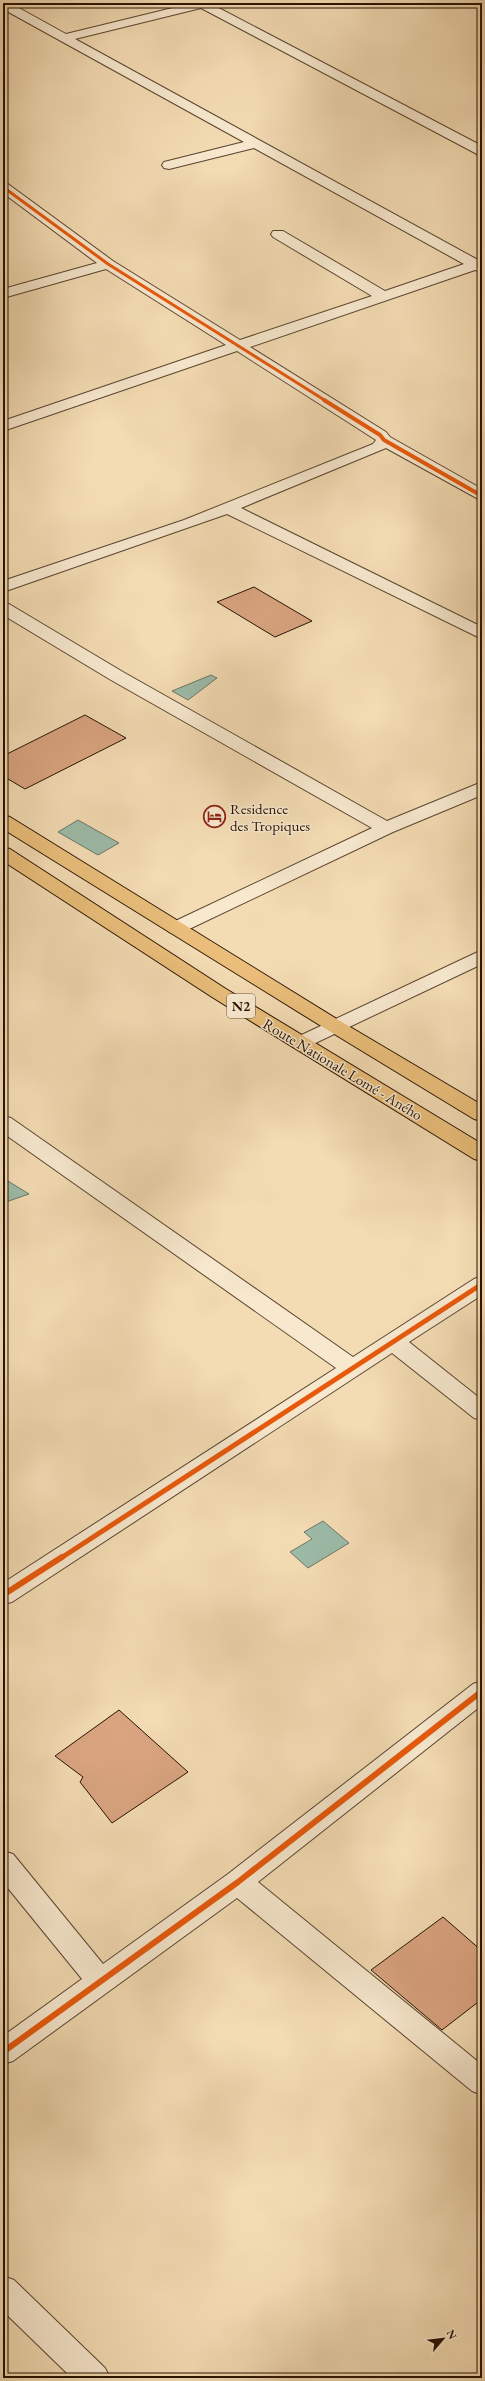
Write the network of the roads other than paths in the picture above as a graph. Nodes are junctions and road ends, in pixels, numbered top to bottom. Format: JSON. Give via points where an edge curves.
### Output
{"nodes":[{"id":1,"x":203,"y":3,"type":"edge"},
{"id":2,"x":3,"y":4,"type":"edge"},
{"id":3,"x":63,"y":38,"type":"junction"},
{"id":4,"x":258,"y":143,"type":"junction"},
{"id":5,"x":482,"y":151,"type":"edge"},
{"id":6,"x":169,"y":165,"type":"dead end"},
{"id":7,"x":3,"y":187,"type":"edge"},
{"id":8,"x":278,"y":234,"type":"dead end"},
{"id":9,"x":108,"y":264,"type":"junction"},
{"id":10,"x":480,"y":265,"type":"edge"},
{"id":11,"x":3,"y":294,"type":"edge"},
{"id":12,"x":384,"y":297,"type":"junction"},
{"id":13,"x":237,"y":347,"type":"junction"},
{"id":14,"x":3,"y":426,"type":"edge"},
{"id":15,"x":384,"y":440,"type":"junction"},
{"id":16,"x":482,"y":496,"type":"edge"},
{"id":17,"x":228,"y":508,"type":"junction"},
{"id":18,"x":3,"y":587,"type":"edge"},
{"id":19,"x":3,"y":608,"type":"edge"},
{"id":20,"x":482,"y":634,"type":"edge"},
{"id":21,"x":482,"y":788,"type":"edge"},
{"id":22,"x":3,"y":820,"type":"edge"},
{"id":23,"x":386,"y":828,"type":"junction"},
{"id":24,"x":3,"y":853,"type":"edge"},
{"id":25,"x":176,"y":928,"type":"junction"},
{"id":26,"x":482,"y":956,"type":"edge"},
{"id":27,"x":334,"y":1025,"type":"junction"},
{"id":28,"x":300,"y":1043,"type":"junction"},
{"id":29,"x":482,"y":1114,"type":"edge"},
{"id":30,"x":3,"y":1123,"type":"edge"},
{"id":31,"x":482,"y":1154,"type":"edge"},
{"id":32,"x":482,"y":1284,"type":"edge"},
{"id":33,"x":393,"y":1342,"type":"junction"},
{"id":34,"x":352,"y":1368,"type":"junction"},
{"id":35,"x":482,"y":1412,"type":"edge"},
{"id":36,"x":3,"y":1595,"type":"edge"},
{"id":37,"x":482,"y":1691,"type":"edge"},
{"id":38,"x":3,"y":1862,"type":"edge"},
{"id":39,"x":238,"y":1882,"type":"junction"},
{"id":40,"x":100,"y":1980,"type":"junction"},
{"id":41,"x":3,"y":2052,"type":"edge"},
{"id":42,"x":482,"y":2082,"type":"edge"},
{"id":43,"x":3,"y":2290,"type":"edge"},
{"id":44,"x":94,"y":2378,"type":"edge"}],
"edges":[{"from":1,"to":3,"type":"street"},
{"from":1,"to":5,"type":"street"},
{"from":2,"to":3,"type":"street"},
{"from":3,"to":4,"type":"street"},
{"from":4,"to":6,"type":"street"},
{"from":4,"to":10,"type":"street"},
{"from":7,"to":9,"type":"street"},
{"from":8,"to":12,"type":"street"},
{"from":9,"to":11,"type":"street"},
{"from":9,"to":13,"type":"street"},
{"from":10,"to":12,"type":"street"},
{"from":12,"to":13,"type":"street"},
{"from":13,"to":14,"type":"street"},
{"from":13,"to":15,"type":"street","via":[[380,435]]},
{"from":15,"to":16,"type":"street"},
{"from":15,"to":17,"type":"street","via":[[379,447]]},
{"from":17,"to":18,"type":"street"},
{"from":17,"to":20,"type":"street"},
{"from":19,"to":23,"type":"street","via":[[116,676]]},
{"from":21,"to":23,"type":"street"},
{"from":22,"to":25,"type":"highway","number":"N2"},
{"from":23,"to":25,"type":"street"},
{"from":24,"to":28,"type":"highway","name":"Route Nationale Lomé - Aného","number":"N2"},
{"from":25,"to":27,"type":"highway","number":"N2"},
{"from":26,"to":27,"type":"street"},
{"from":27,"to":28,"type":"street"},
{"from":27,"to":29,"type":"highway","number":"N2"},
{"from":28,"to":31,"type":"highway","name":"Route Nationale Lomé - Aného","number":"N2"},
{"from":30,"to":34,"type":"street"},
{"from":32,"to":33,"type":"street"},
{"from":33,"to":34,"type":"street"},
{"from":33,"to":35,"type":"street"},
{"from":34,"to":36,"type":"street"},
{"from":37,"to":39,"type":"street"},
{"from":38,"to":40,"type":"street"},
{"from":39,"to":40,"type":"street"},
{"from":39,"to":42,"type":"street"},
{"from":40,"to":41,"type":"street"},
{"from":43,"to":44,"type":"street"}]}
